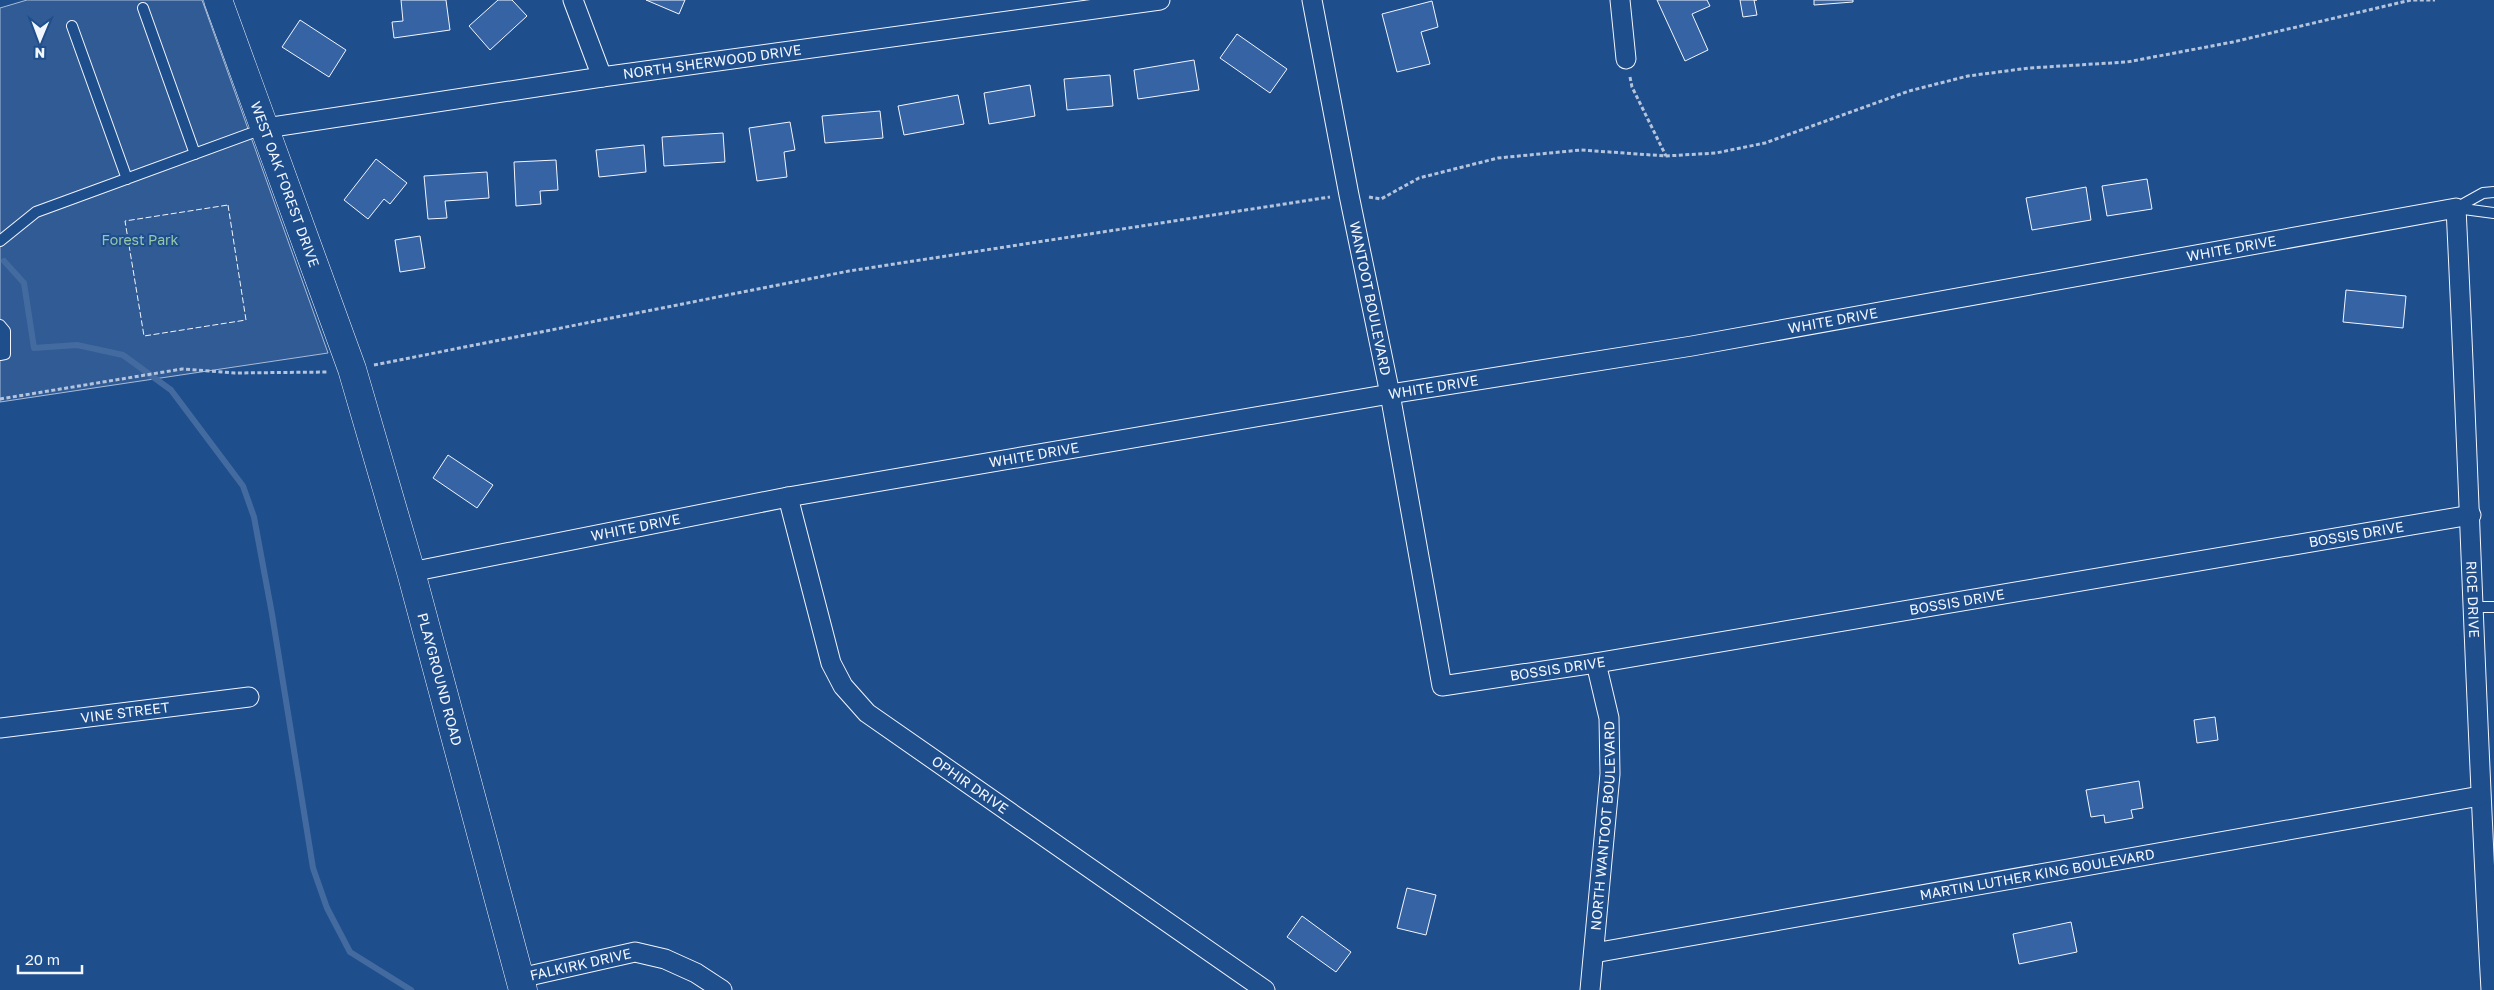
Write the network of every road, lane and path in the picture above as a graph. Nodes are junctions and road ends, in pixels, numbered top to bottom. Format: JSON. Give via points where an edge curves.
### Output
{"nodes":[{"id":1,"x":218,"y":0,"type":"edge"},
{"id":2,"x":572,"y":0,"type":"edge"},
{"id":3,"x":1160,"y":0,"type":"edge"},
{"id":4,"x":1312,"y":0,"type":"edge"},
{"id":5,"x":1620,"y":0,"type":"edge"},
{"id":6,"x":2435,"y":0,"type":"edge"},
{"id":7,"x":143,"y":8,"type":"dead end"},
{"id":8,"x":72,"y":26,"type":"dead end"},
{"id":9,"x":1626,"y":59,"type":"joint"},
{"id":10,"x":602,"y":76,"type":"junction"},
{"id":11,"x":266,"y":128,"type":"junction"},
{"id":12,"x":195,"y":154,"type":"junction"},
{"id":13,"x":1666,"y":156,"type":"junction"},
{"id":14,"x":127,"y":178,"type":"junction"},
{"id":15,"x":2494,"y":192,"type":"edge"},
{"id":16,"x":1349,"y":195,"type":"junction"},
{"id":17,"x":2456,"y":208,"type":"junction"},
{"id":18,"x":2494,"y":213,"type":"edge"},
{"id":19,"x":0,"y":241,"type":"edge"},
{"id":20,"x":0,"y":324,"type":"edge"},
{"id":21,"x":0,"y":355,"type":"edge"},
{"id":22,"x":352,"y":369,"type":"junction"},
{"id":23,"x":1390,"y":394,"type":"junction"},
{"id":24,"x":0,"y":399,"type":"edge"},
{"id":25,"x":788,"y":497,"type":"junction"},
{"id":26,"x":2471,"y":515,"type":"junction"},
{"id":27,"x":411,"y":572,"type":"junction"},
{"id":28,"x":2494,"y":607,"type":"edge"},
{"id":29,"x":2474,"y":608,"type":"junction"},
{"id":30,"x":1596,"y":663,"type":"junction"},
{"id":31,"x":1442,"y":686,"type":"joint"},
{"id":32,"x":249,"y":697,"type":"dead end"},
{"id":33,"x":0,"y":728,"type":"edge"},
{"id":34,"x":2480,"y":796,"type":"junction"},
{"id":35,"x":1594,"y":953,"type":"junction"},
{"id":36,"x":522,"y":984,"type":"edge"},
{"id":37,"x":722,"y":990,"type":"edge"},
{"id":38,"x":1265,"y":990,"type":"edge"},
{"id":39,"x":1590,"y":990,"type":"edge"},
{"id":40,"x":2491,"y":990,"type":"edge"}],
"edges":[{"from":1,"to":11,"type":"main road","name":"WEST OAK FOREST DRIVE"},
{"from":2,"to":10,"type":"street"},
{"from":3,"to":10,"type":"street","name":"NORTH SHERWOOD DRIVE"},
{"from":4,"to":16,"type":"street","name":"WANTOOT BOULEVARD"},
{"from":5,"to":9,"type":"street"},
{"from":6,"to":13,"type":"path","via":[[2411,0],[2233,42],[2127,62],[2029,68],[1968,76],[1909,90],[1765,143],[1716,153]]},
{"from":7,"to":12,"type":"lane"},
{"from":8,"to":14,"type":"lane"},
{"from":9,"to":13,"type":"path","via":[[1632,87]]},
{"from":10,"to":11,"type":"street","name":"NORTH SHERWOOD DRIVE"},
{"from":11,"to":12,"type":"lane"},
{"from":11,"to":22,"type":"main road","name":"WEST OAK FOREST DRIVE"},
{"from":12,"to":14,"type":"lane"},
{"from":13,"to":16,"type":"path","via":[[1581,150],[1498,158],[1419,178],[1381,199]]},
{"from":14,"to":19,"type":"lane","via":[[36,212]]},
{"from":15,"to":17,"type":"lane","via":[[2483,192]]},
{"from":16,"to":22,"type":"path","via":[[850,271]]},
{"from":16,"to":23,"type":"street","name":"WANTOOT BOULEVARD"},
{"from":17,"to":18,"type":"lane"},
{"from":17,"to":23,"type":"street","name":"WHITE DRIVE","via":[[1692,346]]},
{"from":17,"to":26,"type":"street","name":"RICE DRIVE"},
{"from":20,"to":21,"type":"lane","via":[[5,331],[4,354]]},
{"from":22,"to":24,"type":"path","via":[[344,372],[235,373],[182,369]]},
{"from":22,"to":27,"type":"main road","name":"PLAYGROUND ROAD"},
{"from":23,"to":25,"type":"street","name":"WHITE DRIVE"},
{"from":23,"to":31,"type":"street","name":"WANTOOT BOULEVARD"},
{"from":25,"to":27,"type":"street","name":"WHITE DRIVE"},
{"from":25,"to":38,"type":"street","name":"OPHIR DRIVE","via":[[831,663],[843,686],[867,713]]},
{"from":26,"to":29,"type":"street","name":"RICE DRIVE"},
{"from":26,"to":30,"type":"street","name":"BOSSIS DRIVE"},
{"from":27,"to":36,"type":"main road","name":"PLAYGROUND ROAD"},
{"from":28,"to":29,"type":"lane"},
{"from":29,"to":34,"type":"street","name":"RICE DRIVE"},
{"from":30,"to":31,"type":"street","name":"BOSSIS DRIVE"},
{"from":30,"to":35,"type":"street","name":"NORTH WANTOOT BOULEVARD","via":[[1609,718],[1610,774]]},
{"from":32,"to":33,"type":"street","name":"VINE STREET"},
{"from":34,"to":35,"type":"street","name":"MARTIN LUTHER KING BOULEVARD"},
{"from":34,"to":40,"type":"street","name":"RICE DRIVE"},
{"from":35,"to":39,"type":"street","name":"NORTH WANTOOT BOULEVARD"},
{"from":36,"to":37,"type":"street","name":"FALKIRK DRIVE","via":[[634,952],[664,959],[696,972]]}]}
